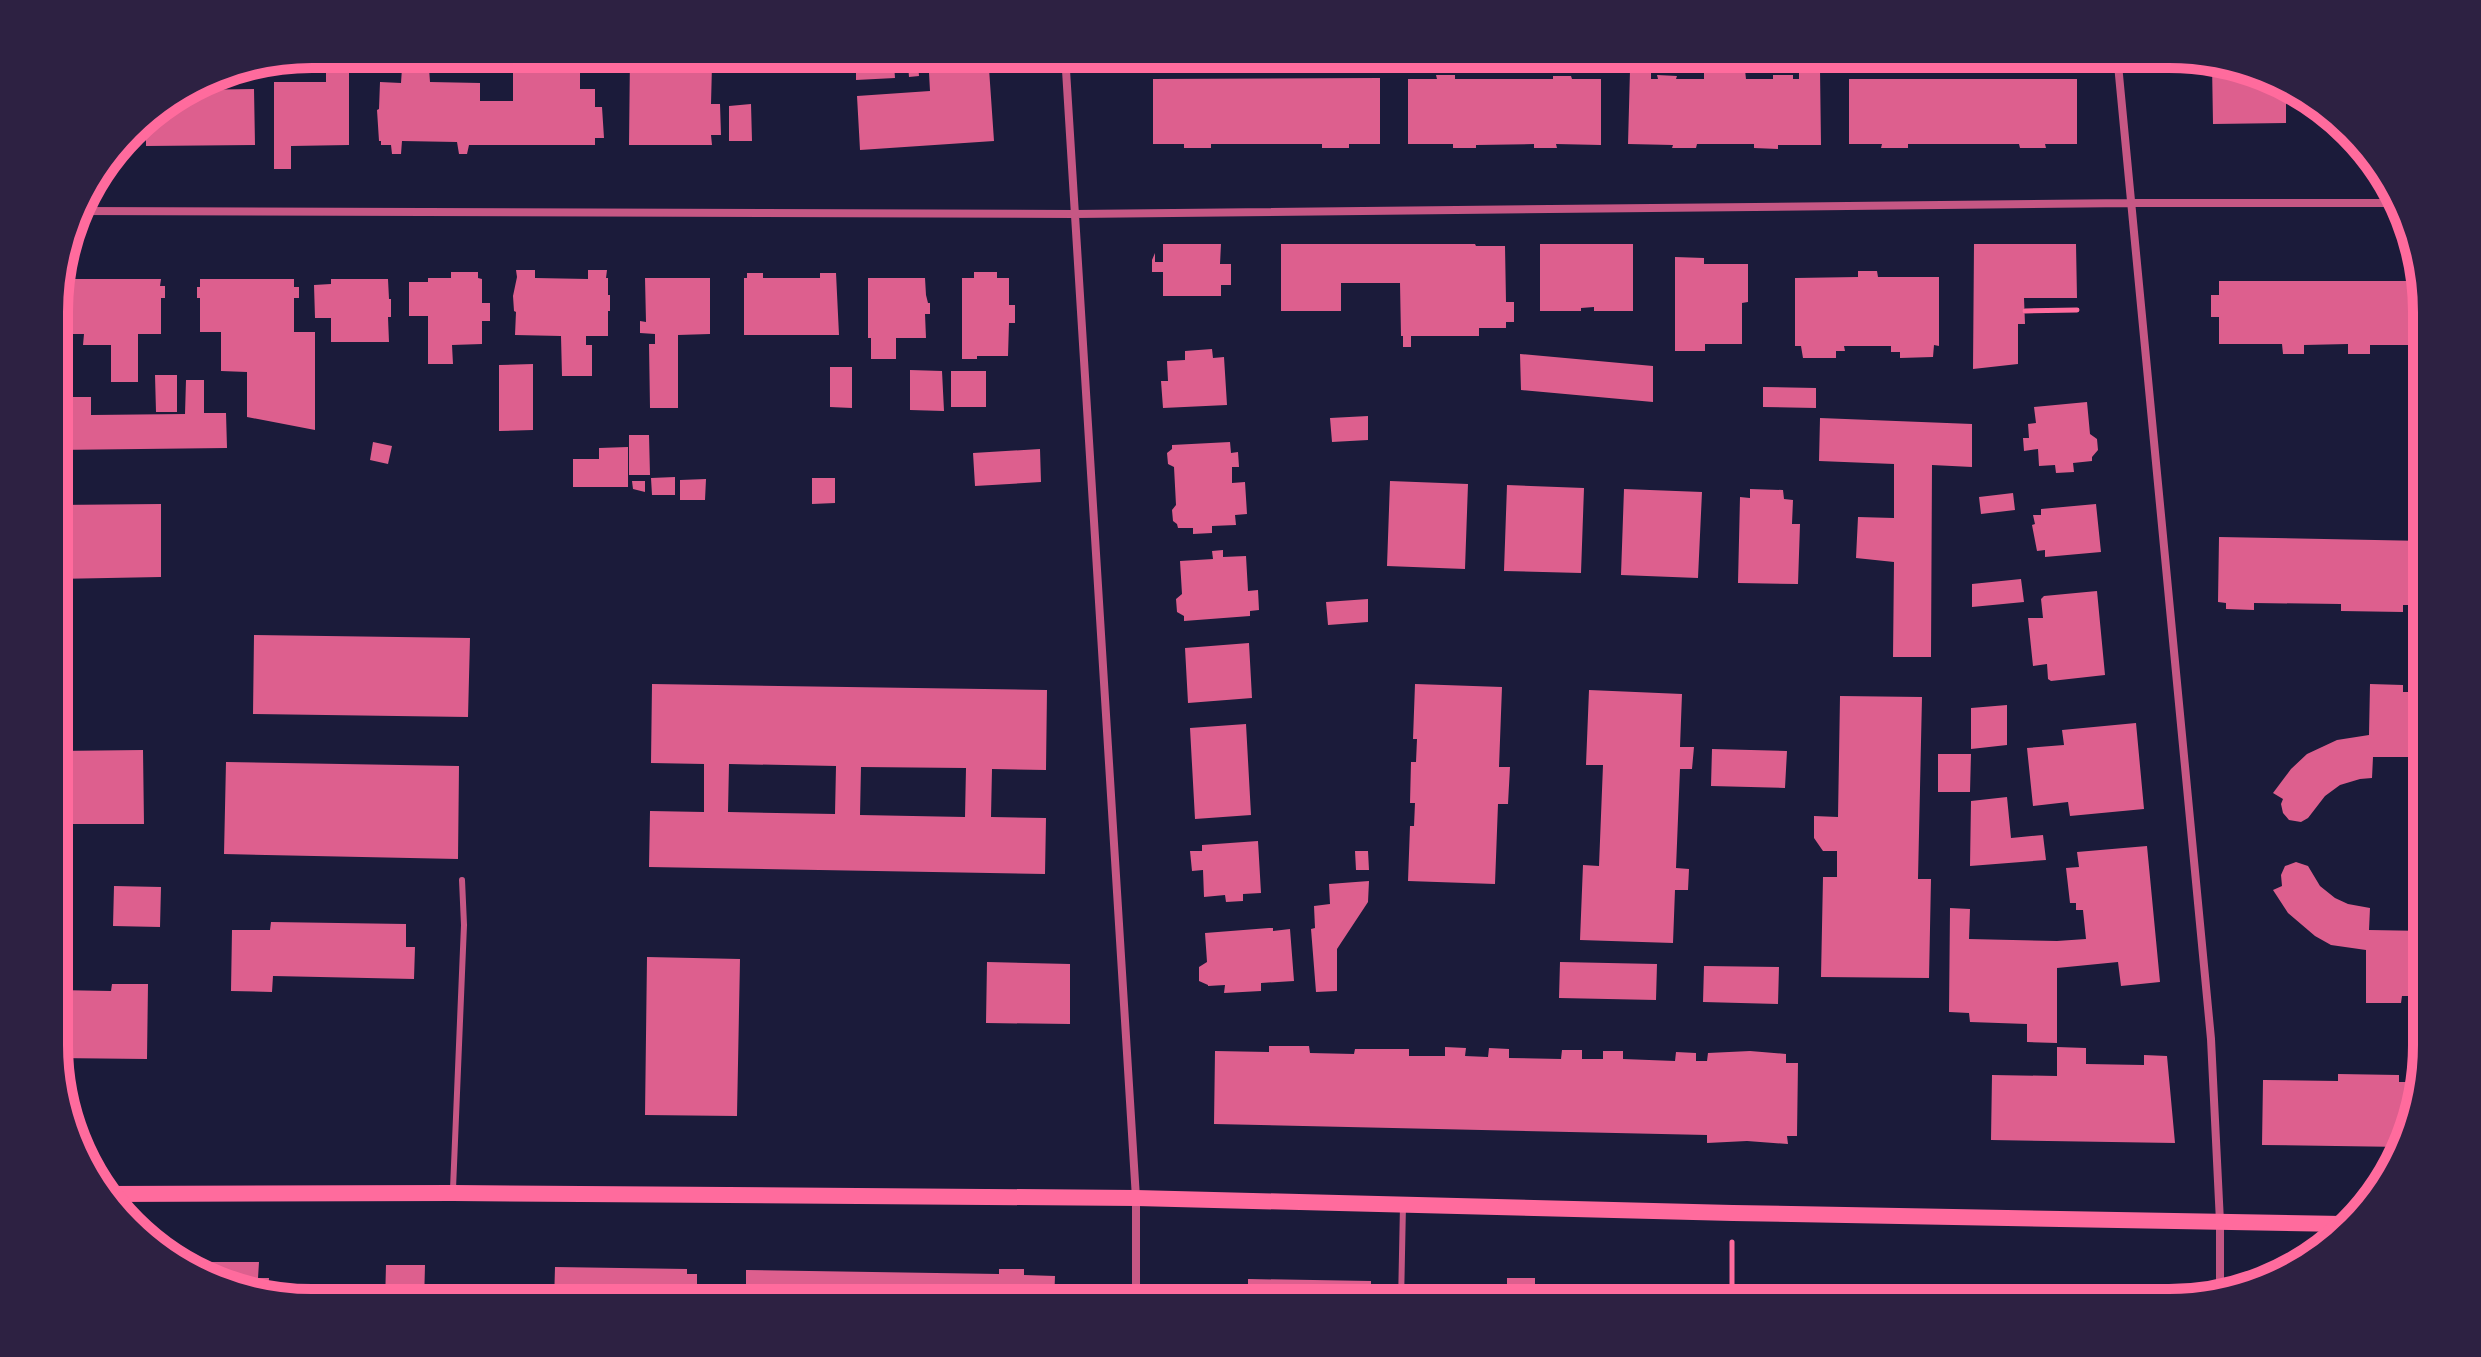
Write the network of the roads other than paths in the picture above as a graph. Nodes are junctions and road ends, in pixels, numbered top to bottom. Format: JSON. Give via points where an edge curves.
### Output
{"nodes":[{"id":1,"x":1066,"y":68,"type":"edge"},
{"id":2,"x":2118,"y":68,"type":"edge"},
{"id":3,"x":2130,"y":203,"type":"junction"},
{"id":4,"x":2387,"y":203,"type":"edge"},
{"id":5,"x":91,"y":211,"type":"edge"},
{"id":6,"x":1075,"y":214,"type":"junction"},
{"id":7,"x":462,"y":880,"type":"dead end"},
{"id":8,"x":453,"y":1193,"type":"junction"},
{"id":9,"x":120,"y":1194,"type":"edge"},
{"id":10,"x":1136,"y":1198,"type":"junction"},
{"id":11,"x":1403,"y":1205,"type":"junction"},
{"id":12,"x":2220,"y":1222,"type":"junction"},
{"id":13,"x":2334,"y":1224,"type":"edge"},
{"id":14,"x":2220,"y":1283,"type":"edge"},
{"id":15,"x":1401,"y":1288,"type":"edge"},
{"id":16,"x":1136,"y":1289,"type":"edge"}],
"edges":[{"from":1,"to":6,"type":"street"},
{"from":2,"to":3,"type":"street"},
{"from":3,"to":4,"type":"street"},
{"from":3,"to":6,"type":"street"},
{"from":3,"to":12,"type":"street","via":[[2211,1039]]},
{"from":5,"to":6,"type":"street"},
{"from":6,"to":10,"type":"street"},
{"from":7,"to":8,"type":"lane"},
{"from":8,"to":9,"type":"main road"},
{"from":8,"to":10,"type":"main road"},
{"from":10,"to":11,"type":"main road"},
{"from":10,"to":16,"type":"street"},
{"from":11,"to":12,"type":"main road"},
{"from":11,"to":15,"type":"lane"},
{"from":12,"to":13,"type":"main road"},
{"from":12,"to":14,"type":"street"}]}
